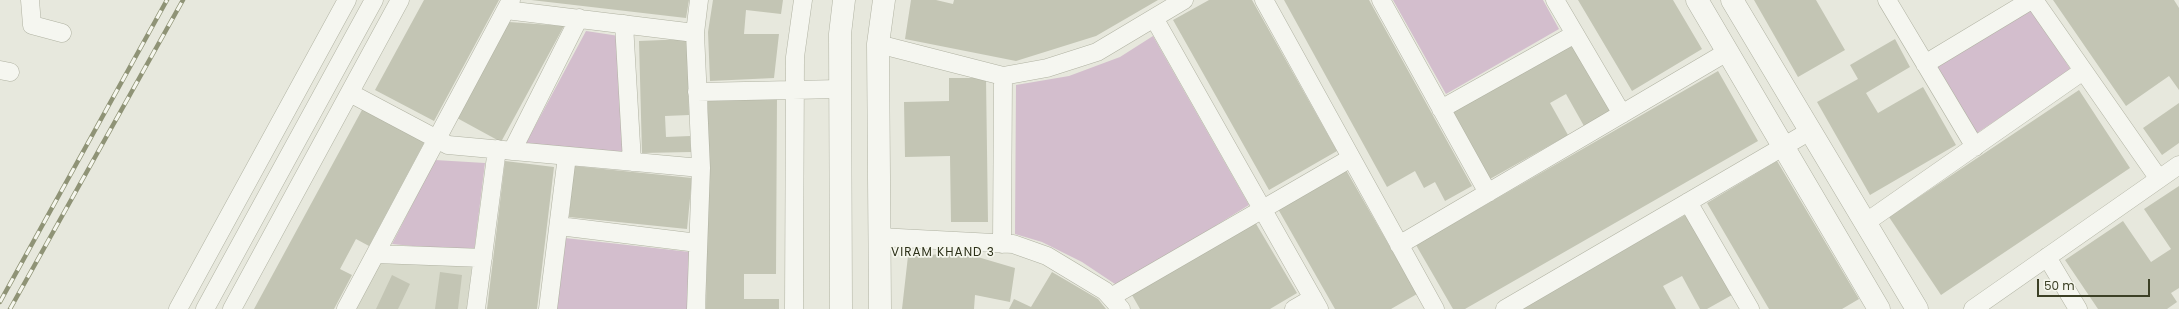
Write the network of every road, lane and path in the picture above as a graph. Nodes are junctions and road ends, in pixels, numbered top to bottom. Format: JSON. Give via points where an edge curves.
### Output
{"nodes":[{"id":1,"x":30,"y":0,"type":"edge"},
{"id":2,"x":347,"y":0,"type":"edge"},
{"id":3,"x":374,"y":0,"type":"edge"},
{"id":4,"x":400,"y":0,"type":"edge"},
{"id":5,"x":699,"y":0,"type":"edge"},
{"id":6,"x":802,"y":0,"type":"edge"},
{"id":7,"x":844,"y":0,"type":"edge"},
{"id":8,"x":884,"y":0,"type":"edge"},
{"id":9,"x":1184,"y":0,"type":"edge"},
{"id":10,"x":1264,"y":0,"type":"edge"},
{"id":11,"x":1381,"y":0,"type":"edge"},
{"id":12,"x":1555,"y":0,"type":"edge"},
{"id":13,"x":1696,"y":0,"type":"edge"},
{"id":14,"x":1732,"y":0,"type":"edge"},
{"id":15,"x":1887,"y":0,"type":"edge"},
{"id":16,"x":2031,"y":0,"type":"edge"},
{"id":17,"x":2034,"y":0,"type":"edge"},
{"id":18,"x":509,"y":5,"type":"edge"},
{"id":19,"x":579,"y":18,"type":"junction"},
{"id":20,"x":1154,"y":18,"type":"junction"},
{"id":21,"x":624,"y":24,"type":"junction"},
{"id":22,"x":62,"y":33,"type":"dead end"},
{"id":23,"x":695,"y":33,"type":"junction"},
{"id":24,"x":1575,"y":34,"type":"junction"},
{"id":25,"x":878,"y":44,"type":"junction"},
{"id":26,"x":1727,"y":52,"type":"junction"},
{"id":27,"x":1925,"y":64,"type":"junction"},
{"id":28,"x":2083,"y":71,"type":"junction"},
{"id":29,"x":1002,"y":76,"type":"junction"},
{"id":30,"x":794,"y":89,"type":"junction"},
{"id":31,"x":840,"y":89,"type":"junction"},
{"id":32,"x":698,"y":92,"type":"junction"},
{"id":33,"x":350,"y":93,"type":"junction"},
{"id":34,"x":1441,"y":109,"type":"junction"},
{"id":35,"x":1622,"y":114,"type":"junction"},
{"id":36,"x":1810,"y":131,"type":"junction"},
{"id":37,"x":437,"y":139,"type":"junction"},
{"id":38,"x":1783,"y":146,"type":"junction"},
{"id":39,"x":1975,"y":147,"type":"junction"},
{"id":40,"x":505,"y":150,"type":"junction"},
{"id":41,"x":567,"y":156,"type":"junction"},
{"id":42,"x":1351,"y":158,"type":"junction"},
{"id":43,"x":632,"y":162,"type":"junction"},
{"id":44,"x":2179,"y":165,"type":"edge"},
{"id":45,"x":701,"y":168,"type":"junction"},
{"id":46,"x":2159,"y":179,"type":"junction"},
{"id":47,"x":1488,"y":193,"type":"junction"},
{"id":48,"x":1688,"y":202,"type":"junction"},
{"id":49,"x":1262,"y":210,"type":"junction"},
{"id":50,"x":1865,"y":223,"type":"junction"},
{"id":51,"x":558,"y":226,"type":"junction"},
{"id":52,"x":879,"y":237,"type":"junction"},
{"id":53,"x":698,"y":243,"type":"junction"},
{"id":54,"x":1002,"y":244,"type":"junction"},
{"id":55,"x":1399,"y":245,"type":"junction"},
{"id":56,"x":376,"y":254,"type":"junction"},
{"id":57,"x":2047,"y":257,"type":"junction"},
{"id":58,"x":483,"y":258,"type":"junction"},
{"id":59,"x":1116,"y":303,"type":"edge"},
{"id":60,"x":1316,"y":304,"type":"edge"},
{"id":61,"x":1744,"y":307,"type":"edge"},
{"id":62,"x":178,"y":309,"type":"edge"},
{"id":63,"x":205,"y":309,"type":"edge"},
{"id":64,"x":232,"y":309,"type":"edge"},
{"id":65,"x":346,"y":309,"type":"edge"},
{"id":66,"x":476,"y":309,"type":"edge"},
{"id":67,"x":548,"y":309,"type":"edge"},
{"id":68,"x":696,"y":309,"type":"edge"},
{"id":69,"x":794,"y":309,"type":"edge"},
{"id":70,"x":841,"y":309,"type":"edge"},
{"id":71,"x":880,"y":309,"type":"edge"},
{"id":72,"x":1294,"y":309,"type":"edge"},
{"id":73,"x":1435,"y":309,"type":"edge"},
{"id":74,"x":1506,"y":309,"type":"edge"},
{"id":75,"x":1879,"y":309,"type":"edge"},
{"id":76,"x":1917,"y":309,"type":"edge"},
{"id":77,"x":1973,"y":309,"type":"edge"},
{"id":78,"x":2078,"y":309,"type":"edge"}],
"edges":[{"from":1,"to":22,"type":"street","via":[[32,25]]},
{"from":2,"to":62,"type":"street"},
{"from":3,"to":63,"type":"street"},
{"from":4,"to":33,"type":"street"},
{"from":5,"to":23,"type":"street"},
{"from":6,"to":30,"type":"street"},
{"from":7,"to":31,"type":"street","via":[[840,34]]},
{"from":8,"to":25,"type":"street"},
{"from":9,"to":20,"type":"street"},
{"from":10,"to":42,"type":"street"},
{"from":11,"to":34,"type":"street"},
{"from":12,"to":24,"type":"street"},
{"from":13,"to":26,"type":"street"},
{"from":14,"to":36,"type":"street"},
{"from":15,"to":27,"type":"street"},
{"from":16,"to":27,"type":"street"},
{"from":17,"to":28,"type":"street"},
{"from":18,"to":19,"type":"street"},
{"from":18,"to":37,"type":"street"},
{"from":19,"to":21,"type":"street"},
{"from":19,"to":40,"type":"street"},
{"from":20,"to":29,"type":"street","via":[[1097,52],[1047,68]]},
{"from":20,"to":49,"type":"street"},
{"from":21,"to":23,"type":"street"},
{"from":21,"to":43,"type":"street"},
{"from":23,"to":32,"type":"street"},
{"from":24,"to":34,"type":"street"},
{"from":24,"to":35,"type":"street"},
{"from":25,"to":29,"type":"street"},
{"from":25,"to":52,"type":"street"},
{"from":26,"to":35,"type":"street"},
{"from":26,"to":38,"type":"street"},
{"from":27,"to":39,"type":"street"},
{"from":28,"to":39,"type":"street"},
{"from":28,"to":46,"type":"street"},
{"from":29,"to":54,"type":"street"},
{"from":30,"to":31,"type":"street"},
{"from":30,"to":32,"type":"street"},
{"from":30,"to":69,"type":"street"},
{"from":31,"to":70,"type":"street"},
{"from":32,"to":45,"type":"street"},
{"from":33,"to":37,"type":"street"},
{"from":33,"to":64,"type":"street"},
{"from":34,"to":47,"type":"street"},
{"from":35,"to":47,"type":"street"},
{"from":36,"to":38,"type":"street"},
{"from":36,"to":50,"type":"street"},
{"from":37,"to":40,"type":"street","via":[[448,145]]},
{"from":37,"to":56,"type":"street"},
{"from":38,"to":48,"type":"street"},
{"from":38,"to":75,"type":"street"},
{"from":39,"to":50,"type":"street"},
{"from":40,"to":41,"type":"street"},
{"from":40,"to":58,"type":"street"},
{"from":41,"to":43,"type":"street"},
{"from":41,"to":51,"type":"street"},
{"from":42,"to":49,"type":"street"},
{"from":42,"to":55,"type":"street"},
{"from":43,"to":45,"type":"street"},
{"from":44,"to":46,"type":"street"},
{"from":45,"to":53,"type":"street"},
{"from":46,"to":57,"type":"street"},
{"from":47,"to":55,"type":"street"},
{"from":48,"to":61,"type":"street"},
{"from":48,"to":74,"type":"street"},
{"from":49,"to":59,"type":"street"},
{"from":49,"to":60,"type":"street"},
{"from":50,"to":76,"type":"street"},
{"from":51,"to":53,"type":"street"},
{"from":51,"to":67,"type":"street"},
{"from":52,"to":54,"type":"street"},
{"from":52,"to":71,"type":"street"},
{"from":53,"to":68,"type":"street"},
{"from":54,"to":59,"type":"street","via":[[1013,244],[1047,256],[1106,291]]},
{"from":55,"to":73,"type":"street"},
{"from":56,"to":58,"type":"street"},
{"from":56,"to":65,"type":"street"},
{"from":57,"to":77,"type":"street"},
{"from":57,"to":78,"type":"street"},
{"from":58,"to":66,"type":"street"},
{"from":60,"to":72,"type":"street"}]}
